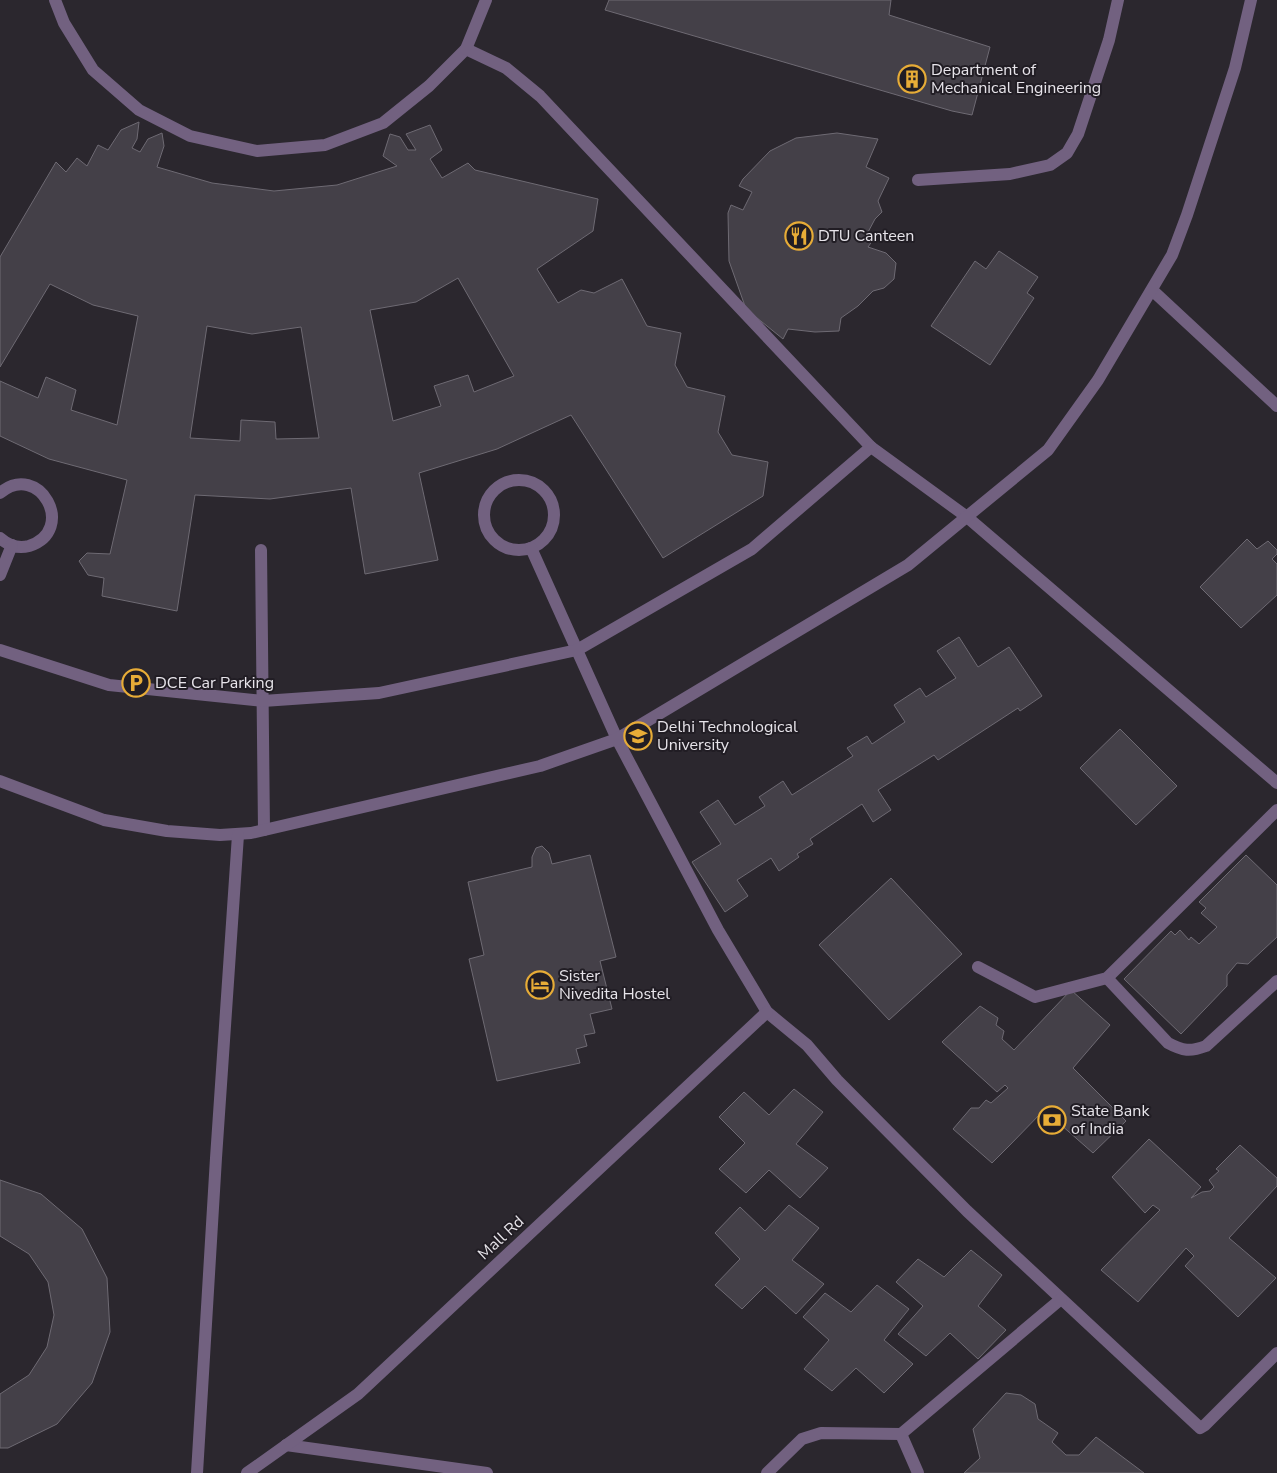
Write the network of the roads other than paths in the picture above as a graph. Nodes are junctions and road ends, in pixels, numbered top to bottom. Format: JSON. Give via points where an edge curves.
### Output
{"nodes":[{"id":1,"x":55,"y":0,"type":"edge"},
{"id":2,"x":486,"y":0,"type":"edge"},
{"id":3,"x":1118,"y":0,"type":"edge"},
{"id":4,"x":1251,"y":0,"type":"edge"},
{"id":5,"x":466,"y":49,"type":"junction"},
{"id":6,"x":918,"y":180,"type":"dead end"},
{"id":7,"x":1152,"y":290,"type":"junction"},
{"id":8,"x":1277,"y":406,"type":"edge"},
{"id":9,"x":871,"y":447,"type":"junction"},
{"id":10,"x":0,"y":493,"type":"edge"},
{"id":11,"x":967,"y":517,"type":"junction"},
{"id":12,"x":0,"y":538,"type":"edge"},
{"id":13,"x":12,"y":545,"type":"junction"},
{"id":14,"x":531,"y":548,"type":"junction"},
{"id":15,"x":261,"y":550,"type":"dead end"},
{"id":16,"x":0,"y":574,"type":"edge"},
{"id":17,"x":0,"y":650,"type":"edge"},
{"id":18,"x":577,"y":650,"type":"junction"},
{"id":19,"x":263,"y":701,"type":"junction"},
{"id":20,"x":617,"y":739,"type":"junction"},
{"id":21,"x":0,"y":781,"type":"edge"},
{"id":22,"x":1277,"y":783,"type":"edge"},
{"id":23,"x":1277,"y":810,"type":"edge"},
{"id":24,"x":264,"y":830,"type":"junction"},
{"id":25,"x":238,"y":835,"type":"junction"},
{"id":26,"x":978,"y":967,"type":"dead end"},
{"id":27,"x":1108,"y":978,"type":"junction"},
{"id":28,"x":1277,"y":981,"type":"edge"},
{"id":29,"x":767,"y":1012,"type":"junction"},
{"id":30,"x":1061,"y":1299,"type":"junction"},
{"id":31,"x":1277,"y":1353,"type":"edge"},
{"id":32,"x":901,"y":1434,"type":"junction"},
{"id":33,"x":286,"y":1446,"type":"junction"},
{"id":34,"x":197,"y":1473,"type":"edge"},
{"id":35,"x":247,"y":1473,"type":"edge"},
{"id":36,"x":487,"y":1473,"type":"edge"},
{"id":37,"x":767,"y":1473,"type":"edge"},
{"id":38,"x":918,"y":1473,"type":"edge"}],
"edges":[{"from":1,"to":5,"type":"lane","via":[[64,23],[93,70],[139,110],[190,136],[257,151],[326,146],[383,124],[429,86]]},
{"from":2,"to":5,"type":"lane"},
{"from":3,"to":6,"type":"lane","via":[[1078,134],[1067,153],[1050,165],[1010,174]]},
{"from":4,"to":7,"type":"lane","via":[[1235,68],[1187,215],[1172,255]]},
{"from":5,"to":9,"type":"lane","via":[[506,68],[540,96]]},
{"from":7,"to":8,"type":"lane"},
{"from":7,"to":11,"type":"lane","via":[[1098,380],[1048,450]]},
{"from":9,"to":11,"type":"lane"},
{"from":9,"to":18,"type":"lane","via":[[752,548]]},
{"from":10,"to":13,"type":"lane","via":[[15,485],[34,488],[43,494],[52,511],[52,521],[43,538],[25,547]]},
{"from":11,"to":20,"type":"lane","via":[[908,565]]},
{"from":11,"to":22,"type":"lane"},
{"from":12,"to":13,"type":"lane"},
{"from":13,"to":16,"type":"lane"},
{"from":14,"to":14,"type":"lane","via":[[541,543],[551,529],[552,502],[546,492],[527,481],[504,483],[488,500],[484,510],[485,522],[497,542],[519,550]]},
{"from":14,"to":18,"type":"lane"},
{"from":15,"to":19,"type":"lane"},
{"from":17,"to":19,"type":"lane","via":[[109,685]]},
{"from":18,"to":19,"type":"lane","via":[[379,693]]},
{"from":18,"to":20,"type":"lane"},
{"from":19,"to":24,"type":"lane"},
{"from":20,"to":24,"type":"lane","via":[[540,766]]},
{"from":20,"to":29,"type":"lane","via":[[718,930]]},
{"from":21,"to":25,"type":"lane","via":[[104,820],[167,831]]},
{"from":23,"to":27,"type":"lane"},
{"from":24,"to":25,"type":"lane"},
{"from":25,"to":34,"type":"lane"},
{"from":26,"to":27,"type":"lane","via":[[1034,996]]},
{"from":27,"to":28,"type":"lane","via":[[1168,1043],[1192,1051],[1206,1046]]},
{"from":29,"to":30,"type":"lane","via":[[807,1045],[960,1204]]},
{"from":29,"to":33,"type":"lane","name":"Mall Rd","via":[[358,1394]]},
{"from":30,"to":31,"type":"lane","via":[[1200,1428]]},
{"from":30,"to":32,"type":"lane"},
{"from":32,"to":37,"type":"lane","via":[[821,1432],[802,1439]]},
{"from":32,"to":38,"type":"lane"},
{"from":33,"to":35,"type":"lane","name":"Mall Rd"},
{"from":33,"to":36,"type":"lane"}]}
